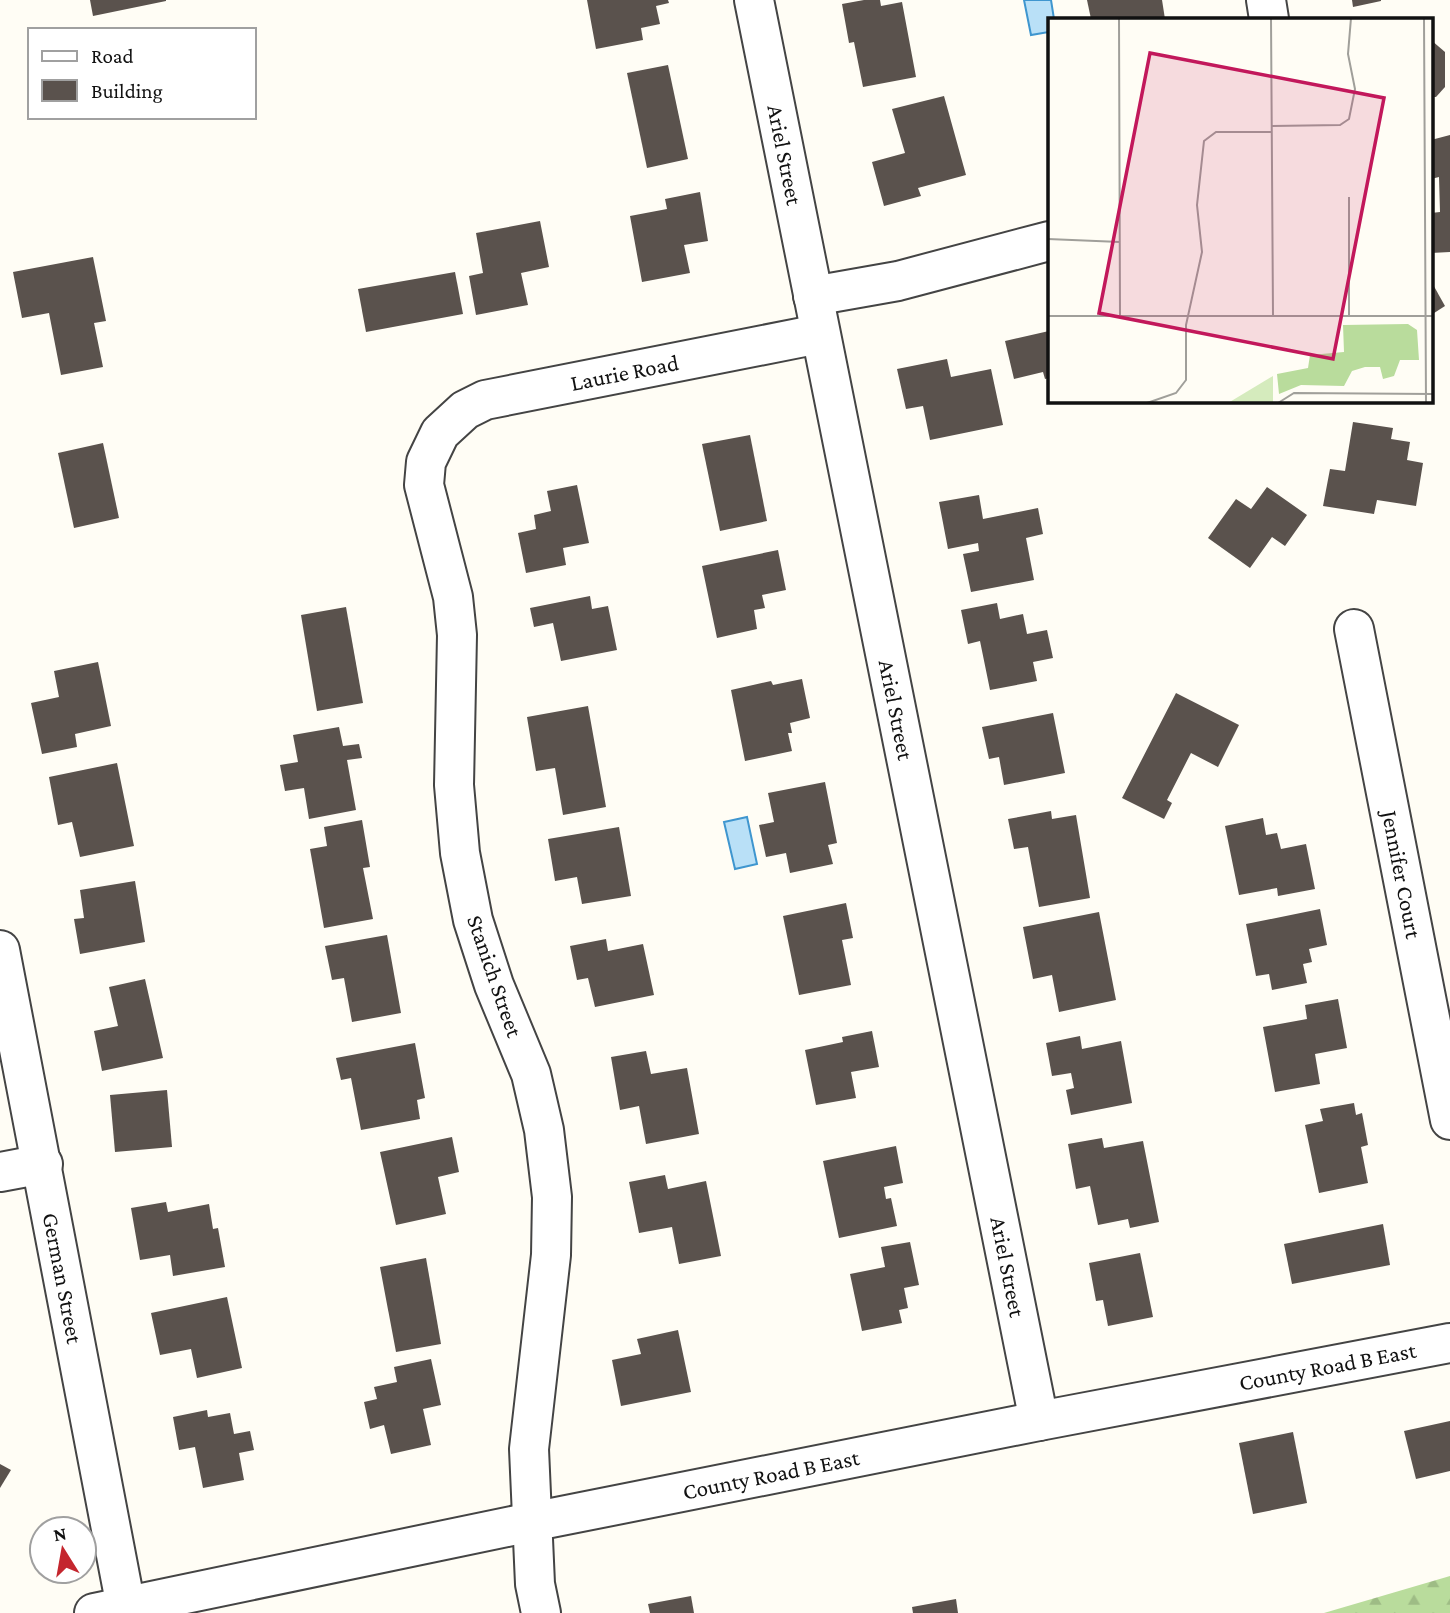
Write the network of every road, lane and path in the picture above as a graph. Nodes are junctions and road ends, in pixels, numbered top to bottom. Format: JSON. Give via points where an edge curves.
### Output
{"nodes":[{"id":1,"x":754,"y":0,"type":"edge"},
{"id":2,"x":1266,"y":0,"type":"edge"},
{"id":3,"x":1269,"y":18,"type":"edge"},
{"id":4,"x":1048,"y":241,"type":"edge"},
{"id":5,"x":813,"y":296,"type":"junction"},
{"id":6,"x":819,"y":334,"type":"junction"},
{"id":7,"x":440,"y":433,"type":"joint"},
{"id":8,"x":1354,"y":629,"type":"dead end"},
{"id":9,"x":0,"y":950,"type":"edge"},
{"id":10,"x":1450,"y":1120,"type":"edge"},
{"id":11,"x":43,"y":1164,"type":"junction"},
{"id":12,"x":0,"y":1172,"type":"edge"},
{"id":13,"x":1450,"y":1343,"type":"edge"},
{"id":14,"x":1039,"y":1421,"type":"junction"},
{"id":15,"x":531,"y":1522,"type":"junction"},
{"id":16,"x":110,"y":1610,"type":"edge"},
{"id":17,"x":541,"y":1613,"type":"edge"}],
"edges":[{"from":1,"to":5,"type":"street","name":"Ariel Street"},
{"from":2,"to":3,"type":"street"},
{"from":4,"to":5,"type":"street","via":[[898,281]]},
{"from":5,"to":6,"type":"street","name":"Ariel Street"},
{"from":6,"to":7,"type":"street","name":"Laurie Road","via":[[505,394],[465,410]]},
{"from":6,"to":14,"type":"street","name":"Ariel Street"},
{"from":7,"to":15,"type":"street","name":"Stanich Street","via":[[426,462],[424,485],[453,597],[454,785],[460,853],[473,920],[531,1074],[552,1198],[551,1255],[529,1449]]},
{"from":8,"to":10,"type":"street","name":"Jennifer Court"},
{"from":9,"to":11,"type":"street","name":"German Street"},
{"from":11,"to":12,"type":"street"},
{"from":11,"to":16,"type":"street","name":"German Street"},
{"from":13,"to":14,"type":"street","name":"County Road B East"},
{"from":14,"to":15,"type":"street","name":"County Road B East"},
{"from":15,"to":16,"type":"street","name":"County Road B East"},
{"from":15,"to":17,"type":"street","name":"Stanich Street"}]}
